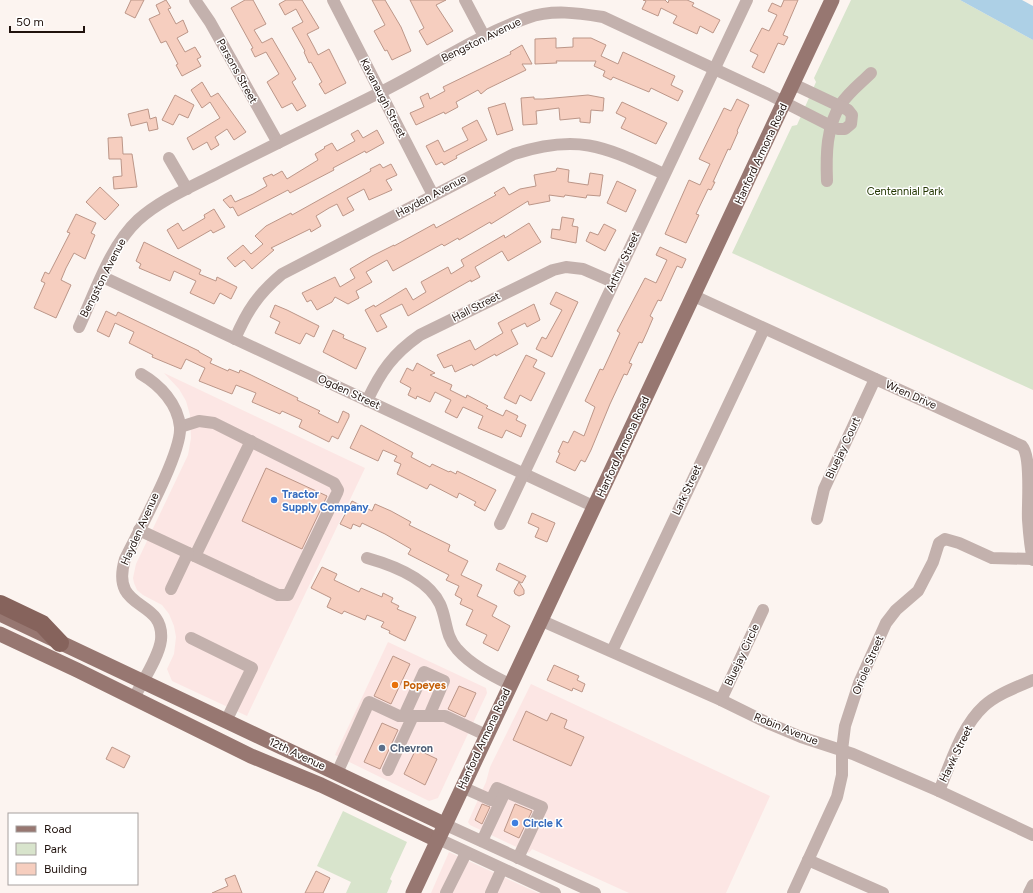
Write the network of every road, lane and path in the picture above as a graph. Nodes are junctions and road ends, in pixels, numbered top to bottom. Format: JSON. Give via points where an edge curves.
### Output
{"nodes":[{"id":1,"x":195,"y":0,"type":"edge"},
{"id":2,"x":333,"y":0,"type":"edge"},
{"id":3,"x":465,"y":0,"type":"edge"},
{"id":4,"x":747,"y":0,"type":"edge"},
{"id":5,"x":832,"y":0,"type":"edge"},
{"id":6,"x":484,"y":36,"type":"junction"},
{"id":7,"x":714,"y":68,"type":"junction"},
{"id":8,"x":871,"y":73,"type":"dead end"},
{"id":9,"x":793,"y":84,"type":"junction"},
{"id":10,"x":381,"y":93,"type":"junction"},
{"id":11,"x":785,"y":102,"type":"junction"},
{"id":12,"x":840,"y":105,"type":"junction"},
{"id":13,"x":831,"y":126,"type":"junction"},
{"id":14,"x":278,"y":143,"type":"junction"},
{"id":15,"x":169,"y":158,"type":"dead end"},
{"id":16,"x":664,"y":174,"type":"junction"},
{"id":17,"x":828,"y":182,"type":"dead end"},
{"id":18,"x":187,"y":189,"type":"junction"},
{"id":19,"x":433,"y":195,"type":"junction"},
{"id":20,"x":102,"y":277,"type":"junction"},
{"id":21,"x":613,"y":282,"type":"junction"},
{"id":22,"x":694,"y":296,"type":"junction"},
{"id":23,"x":79,"y":327,"type":"dead end"},
{"id":24,"x":764,"y":329,"type":"junction"},
{"id":25,"x":234,"y":339,"type":"junction"},
{"id":26,"x":141,"y":374,"type":"dead end"},
{"id":27,"x":875,"y":378,"type":"junction"},
{"id":28,"x":367,"y":401,"type":"junction"},
{"id":29,"x":180,"y":427,"type":"junction"},
{"id":30,"x":251,"y":441,"type":"junction"},
{"id":31,"x":524,"y":474,"type":"junction"},
{"id":32,"x":595,"y":507,"type":"junction"},
{"id":33,"x":817,"y":519,"type":"dead end"},
{"id":34,"x":500,"y":524,"type":"dead end"},
{"id":35,"x":139,"y":530,"type":"junction"},
{"id":36,"x":191,"y":555,"type":"junction"},
{"id":37,"x":367,"y":558,"type":"dead end"},
{"id":38,"x":1033,"y":560,"type":"edge"},
{"id":39,"x":170,"y":589,"type":"dead end"},
{"id":40,"x":0,"y":604,"type":"edge"},
{"id":41,"x":764,"y":610,"type":"dead end"},
{"id":42,"x":0,"y":614,"type":"edge"},
{"id":43,"x":540,"y":620,"type":"junction"},
{"id":44,"x":0,"y":634,"type":"edge"},
{"id":45,"x":191,"y":638,"type":"dead end"},
{"id":46,"x":60,"y":642,"type":"junction"},
{"id":47,"x":612,"y":651,"type":"junction"},
{"id":48,"x":1033,"y":680,"type":"edge"},
{"id":49,"x":143,"y":681,"type":"junction"},
{"id":50,"x":510,"y":684,"type":"junction"},
{"id":51,"x":134,"y":698,"type":"junction"},
{"id":52,"x":721,"y":700,"type":"junction"},
{"id":53,"x":408,"y":716,"type":"junction"},
{"id":54,"x":429,"y":716,"type":"junction"},
{"id":55,"x":226,"y":721,"type":"junction"},
{"id":56,"x":486,"y":735,"type":"junction"},
{"id":57,"x":842,"y":750,"type":"junction"},
{"id":58,"x":388,"y":770,"type":"dead end"},
{"id":59,"x":337,"y":773,"type":"junction"},
{"id":60,"x":462,"y":787,"type":"junction"},
{"id":61,"x":939,"y":791,"type":"junction"},
{"id":62,"x":505,"y":792,"type":"junction"},
{"id":63,"x":444,"y":824,"type":"junction"},
{"id":64,"x":1033,"y":835,"type":"edge"},
{"id":65,"x":437,"y":840,"type":"junction"},
{"id":66,"x":482,"y":841,"type":"junction"},
{"id":67,"x":466,"y":853,"type":"junction"},
{"id":68,"x":518,"y":858,"type":"junction"},
{"id":69,"x":808,"y":860,"type":"junction"},
{"id":70,"x":502,"y":869,"type":"junction"},
{"id":71,"x":1033,"y":885,"type":"edge"},
{"id":72,"x":416,"y":892,"type":"edge"},
{"id":73,"x":446,"y":893,"type":"edge"},
{"id":74,"x":491,"y":893,"type":"edge"},
{"id":75,"x":556,"y":893,"type":"edge"},
{"id":76,"x":596,"y":893,"type":"edge"},
{"id":77,"x":793,"y":893,"type":"edge"},
{"id":78,"x":882,"y":893,"type":"edge"},
{"id":79,"x":1029,"y":893,"type":"edge"}],
"edges":[{"from":1,"to":14,"type":"street","name":"Parsons Street"},
{"from":2,"to":10,"type":"street","name":"Kavanaugh Street"},
{"from":3,"to":6,"type":"street"},
{"from":4,"to":7,"type":"street","name":"Arthur Street"},
{"from":5,"to":9,"type":"main road","name":"Hanford Armona Road"},
{"from":6,"to":7,"type":"street","name":"Bengston Avenue","via":[[541,14],[577,13],[620,24]]},
{"from":6,"to":10,"type":"street","name":"Bengston Avenue"},
{"from":7,"to":11,"type":"street","name":"Bengston Avenue"},
{"from":7,"to":16,"type":"street","name":"Arthur Street"},
{"from":8,"to":12,"type":"street"},
{"from":9,"to":11,"type":"main road","name":"Hanford Armona Road"},
{"from":9,"to":12,"type":"street"},
{"from":10,"to":14,"type":"street","name":"Bengston Avenue"},
{"from":10,"to":19,"type":"street","name":"Kavanaugh Street"},
{"from":11,"to":13,"type":"street","name":"Bengston Avenue"},
{"from":11,"to":22,"type":"main road","name":"Hanford Armona Road"},
{"from":12,"to":13,"type":"street"},
{"from":12,"to":13,"type":"street","via":[[852,115],[851,124],[845,129]]},
{"from":13,"to":17,"type":"street"},
{"from":14,"to":18,"type":"street","name":"Bengston Avenue"},
{"from":15,"to":18,"type":"street"},
{"from":16,"to":19,"type":"street","name":"Hayden Avenue","via":[[614,151],[596,146],[575,143],[551,145],[514,154]]},
{"from":16,"to":21,"type":"street","name":"Arthur Street"},
{"from":18,"to":20,"type":"street","name":"Bengston Avenue","via":[[156,206],[137,221],[125,235]]},
{"from":19,"to":25,"type":"street","name":"Hayden Avenue","via":[[282,274],[254,301]]},
{"from":20,"to":23,"type":"street","name":"Bengston Avenue"},
{"from":20,"to":25,"type":"street","name":"Ogden Street"},
{"from":21,"to":28,"type":"street","name":"Hall Street","via":[[583,269],[566,267],[539,276],[420,335],[393,357],[379,376]]},
{"from":21,"to":31,"type":"street","name":"Arthur Street"},
{"from":22,"to":24,"type":"street","name":"Wren Drive"},
{"from":22,"to":32,"type":"main road","name":"Hanford Armona Road"},
{"from":24,"to":27,"type":"street","name":"Wren Drive"},
{"from":24,"to":47,"type":"street","name":"Lark Street"},
{"from":25,"to":28,"type":"street","name":"Ogden Street"},
{"from":26,"to":29,"type":"street","via":[[166,396]]},
{"from":27,"to":33,"type":"street","name":"Bluejay Court","via":[[824,489]]},
{"from":27,"to":38,"type":"street","name":"Wren Drive","via":[[1014,442],[1024,449]]},
{"from":28,"to":31,"type":"street","name":"Ogden Street"},
{"from":29,"to":30,"type":"street","via":[[200,421],[210,422]]},
{"from":29,"to":35,"type":"street","name":"Hayden Avenue","via":[[173,457]]},
{"from":30,"to":36,"type":"street"},
{"from":30,"to":36,"type":"street","via":[[334,483],[338,490],[288,595],[278,595]]},
{"from":31,"to":32,"type":"street","name":"Ogden Street"},
{"from":31,"to":34,"type":"street","name":"Arthur Street"},
{"from":32,"to":43,"type":"main road","name":"Hanford Armona Road"},
{"from":35,"to":36,"type":"street"},
{"from":35,"to":49,"type":"street","name":"Hayden Avenue","via":[[123,566],[122,585],[129,597],[150,611],[158,621],[161,631],[161,642]]},
{"from":36,"to":39,"type":"street"},
{"from":37,"to":50,"type":"street","via":[[384,563],[427,587],[440,604],[449,638],[456,648],[479,668]]},
{"from":38,"to":57,"type":"street","name":"Oriole Street","via":[[992,558],[952,541],[942,540],[918,591],[896,610],[883,628],[852,702]]},
{"from":40,"to":46,"type":"highway","via":[[42,624]]},
{"from":41,"to":52,"type":"street","name":"Bluejay Circle"},
{"from":42,"to":46,"type":"main road","name":"12th Avenue"},
{"from":43,"to":47,"type":"street","name":"Robin Avenue"},
{"from":43,"to":50,"type":"main road","name":"Hanford Armona Road"},
{"from":44,"to":51,"type":"main road","name":"12th Avenue"},
{"from":45,"to":55,"type":"street","via":[[252,668]]},
{"from":46,"to":49,"type":"main road","name":"12th Avenue"},
{"from":47,"to":52,"type":"street","name":"Robin Avenue"},
{"from":48,"to":61,"type":"street","name":"Hawk Street","via":[[1002,694],[984,705],[976,714],[963,735]]},
{"from":49,"to":51,"type":"street","name":"Hayden Avenue"},
{"from":49,"to":55,"type":"main road","name":"12th Avenue"},
{"from":50,"to":56,"type":"main road","name":"Hanford Armona Road"},
{"from":51,"to":65,"type":"main road","name":"12th Avenue","via":[[251,756],[321,784]]},
{"from":52,"to":57,"type":"street","name":"Robin Avenue","via":[[770,724]]},
{"from":53,"to":54,"type":"street"},
{"from":53,"to":54,"type":"street","via":[[424,672],[444,681]]},
{"from":53,"to":58,"type":"street"},
{"from":53,"to":59,"type":"street","via":[[399,716],[369,702]]},
{"from":54,"to":56,"type":"street","via":[[445,716]]},
{"from":55,"to":59,"type":"main road","name":"12th Avenue"},
{"from":56,"to":60,"type":"main road","name":"Hanford Armona Road"},
{"from":57,"to":61,"type":"street","name":"Robin Avenue"},
{"from":57,"to":69,"type":"street","name":"Oriole Street","via":[[840,788]]},
{"from":59,"to":63,"type":"main road","name":"12th Avenue"},
{"from":60,"to":62,"type":"street","via":[[491,800],[497,788]]},
{"from":60,"to":63,"type":"main road","name":"Hanford Armona Road"},
{"from":61,"to":64,"type":"street","name":"Robin Avenue"},
{"from":62,"to":66,"type":"street"},
{"from":62,"to":68,"type":"street","via":[[542,807]]},
{"from":63,"to":65,"type":"main road","name":"Hanford Armona Road"},
{"from":63,"to":66,"type":"street","name":"12th Avenue"},
{"from":65,"to":67,"type":"street","name":"12th Avenue"},
{"from":65,"to":72,"type":"main road","name":"Hanford Armona Road"},
{"from":66,"to":68,"type":"street","name":"12th Avenue"},
{"from":67,"to":70,"type":"street","name":"12th Avenue"},
{"from":67,"to":73,"type":"street"},
{"from":68,"to":76,"type":"street","name":"12th Avenue"},
{"from":69,"to":77,"type":"street","name":"Oriole Street"},
{"from":69,"to":78,"type":"street"},
{"from":70,"to":74,"type":"street"},
{"from":70,"to":75,"type":"street","name":"12th Avenue"},
{"from":71,"to":79,"type":"street"}]}
